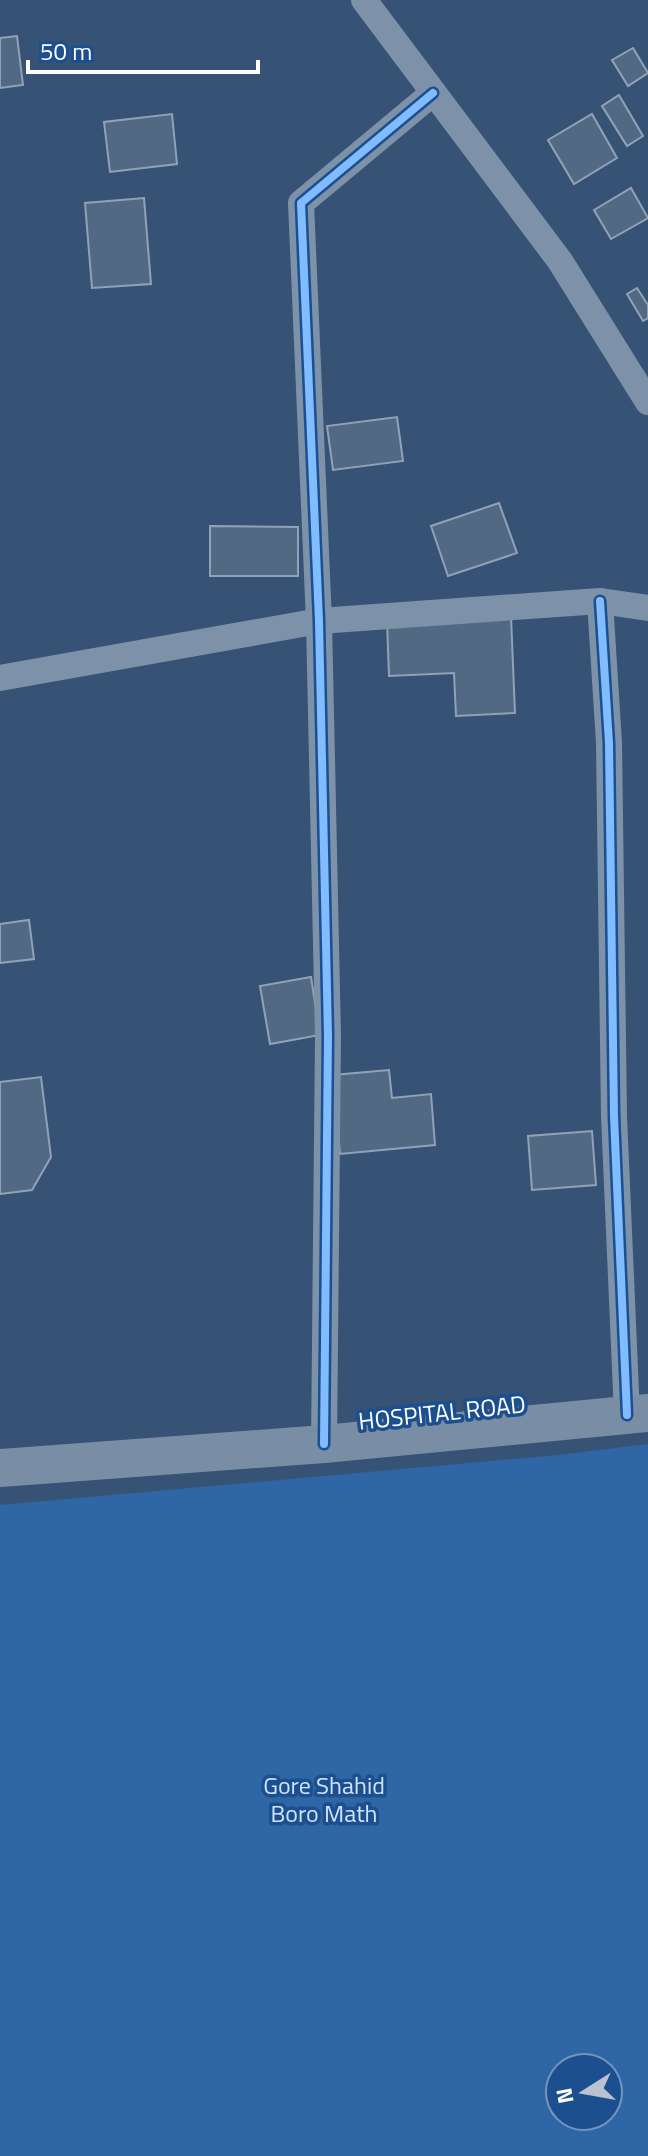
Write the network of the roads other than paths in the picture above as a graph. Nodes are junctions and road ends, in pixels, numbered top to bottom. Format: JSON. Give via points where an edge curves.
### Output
{"nodes":[{"id":1,"x":364,"y":0,"type":"edge"},
{"id":2,"x":433,"y":93,"type":"junction"},
{"id":3,"x":648,"y":402,"type":"edge"},
{"id":4,"x":600,"y":601,"type":"junction"},
{"id":5,"x":648,"y":608,"type":"edge"},
{"id":6,"x":319,"y":621,"type":"junction"},
{"id":7,"x":0,"y":678,"type":"edge"},
{"id":8,"x":637,"y":1414,"type":"edge"},
{"id":9,"x":324,"y":1444,"type":"junction"},
{"id":10,"x":0,"y":1468,"type":"edge"}],
"edges":[{"from":1,"to":2,"type":"street"},
{"from":2,"to":3,"type":"street","via":[[560,261]]},
{"from":2,"to":6,"type":"street","via":[[301,203]]},
{"from":4,"to":5,"type":"street"},
{"from":4,"to":6,"type":"street"},
{"from":4,"to":8,"type":"street","via":[[609,743],[614,1116]]},
{"from":6,"to":7,"type":"street"},
{"from":6,"to":9,"type":"street","via":[[328,1036]]},
{"from":8,"to":9,"type":"main road","name":"HOSPITAL ROAD"},
{"from":9,"to":10,"type":"main road","name":"HOSPITAL ROAD"}]}
